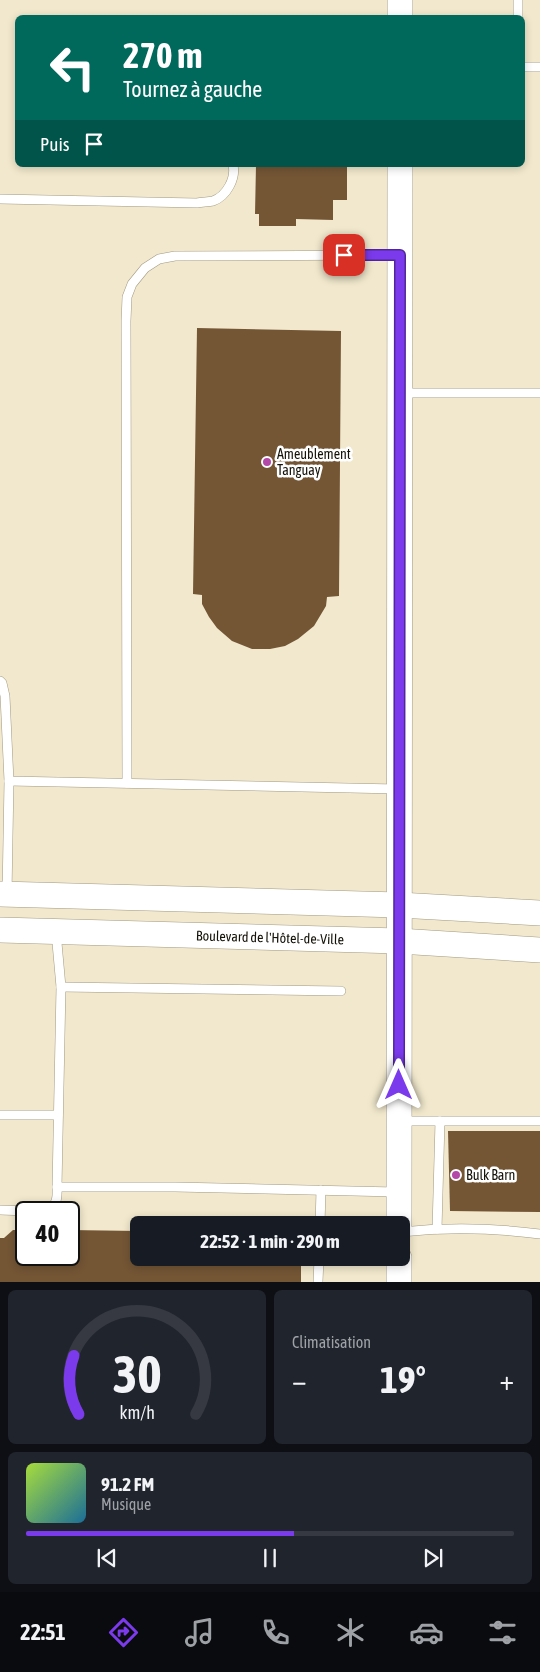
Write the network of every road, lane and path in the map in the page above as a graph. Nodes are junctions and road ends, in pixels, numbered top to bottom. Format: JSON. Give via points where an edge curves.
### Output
{"nodes":[{"id":1,"x":400,"y":0,"type":"edge"},
{"id":2,"x":518,"y":0,"type":"edge"},
{"id":3,"x":400,"y":15,"type":"edge"},
{"id":4,"x":518,"y":15,"type":"edge"},
{"id":5,"x":525,"y":67,"type":"edge"},
{"id":6,"x":540,"y":67,"type":"edge"},
{"id":7,"x":233,"y":167,"type":"edge"},
{"id":8,"x":400,"y":167,"type":"edge"},
{"id":9,"x":0,"y":199,"type":"edge"},
{"id":10,"x":400,"y":255,"type":"junction"},
{"id":11,"x":400,"y":393,"type":"junction"},
{"id":12,"x":540,"y":393,"type":"edge"},
{"id":13,"x":0,"y":682,"type":"edge"},
{"id":14,"x":10,"y":781,"type":"junction"},
{"id":15,"x":127,"y":784,"type":"junction"},
{"id":16,"x":400,"y":789,"type":"junction"},
{"id":17,"x":4,"y":894,"type":"edge"},
{"id":18,"x":400,"y":905,"type":"junction"},
{"id":19,"x":540,"y":913,"type":"edge"},
{"id":20,"x":0,"y":930,"type":"edge"},
{"id":21,"x":56,"y":932,"type":"junction"},
{"id":22,"x":399,"y":941,"type":"junction"},
{"id":23,"x":540,"y":950,"type":"edge"},
{"id":24,"x":61,"y":987,"type":"junction"},
{"id":25,"x":341,"y":991,"type":"dead end"},
{"id":26,"x":0,"y":1115,"type":"edge"},
{"id":27,"x":58,"y":1116,"type":"junction"},
{"id":28,"x":440,"y":1121,"type":"junction"},
{"id":29,"x":540,"y":1121,"type":"edge"},
{"id":30,"x":399,"y":1122,"type":"junction"},
{"id":31,"x":57,"y":1187,"type":"junction"},
{"id":32,"x":321,"y":1190,"type":"junction"},
{"id":33,"x":399,"y":1192,"type":"junction"},
{"id":34,"x":0,"y":1210,"type":"edge"},
{"id":35,"x":320,"y":1216,"type":"edge"},
{"id":36,"x":399,"y":1216,"type":"edge"},
{"id":37,"x":437,"y":1229,"type":"junction"},
{"id":38,"x":410,"y":1231,"type":"edge"},
{"id":39,"x":540,"y":1234,"type":"edge"},
{"id":40,"x":319,"y":1266,"type":"edge"},
{"id":41,"x":399,"y":1266,"type":"edge"},
{"id":42,"x":318,"y":1282,"type":"edge"},
{"id":43,"x":399,"y":1282,"type":"edge"}],
"edges":[{"from":1,"to":3,"type":"street"},
{"from":2,"to":4,"type":"lane"},
{"from":5,"to":6,"type":"lane"},
{"from":7,"to":9,"type":"lane","via":[[233,178],[226,191],[214,201]]},
{"from":8,"to":10,"type":"street"},
{"from":10,"to":11,"type":"street"},
{"from":10,"to":15,"type":"lane","via":[[174,256],[158,259],[145,268],[132,284],[127,297],[126,321]]},
{"from":11,"to":12,"type":"lane"},
{"from":11,"to":16,"type":"street"},
{"from":13,"to":14,"type":"lane","via":[[5,696]]},
{"from":14,"to":15,"type":"lane"},
{"from":14,"to":17,"type":"lane"},
{"from":15,"to":16,"type":"lane"},
{"from":16,"to":18,"type":"street"},
{"from":17,"to":18,"type":"street"},
{"from":18,"to":19,"type":"street"},
{"from":18,"to":22,"type":"street"},
{"from":20,"to":21,"type":"street","name":"Boulevard de l'Hôtel-de-Ville"},
{"from":21,"to":22,"type":"street","name":"Boulevard de l'Hôtel-de-Ville"},
{"from":21,"to":24,"type":"lane"},
{"from":22,"to":23,"type":"street","name":"Boulevard de l'Hôtel-de-Ville"},
{"from":22,"to":30,"type":"street"},
{"from":24,"to":25,"type":"lane"},
{"from":24,"to":27,"type":"lane"},
{"from":26,"to":27,"type":"lane"},
{"from":27,"to":31,"type":"lane"},
{"from":28,"to":29,"type":"lane"},
{"from":28,"to":30,"type":"lane"},
{"from":28,"to":37,"type":"lane"},
{"from":30,"to":33,"type":"street"},
{"from":31,"to":32,"type":"lane"},
{"from":31,"to":34,"type":"lane","via":[[57,1201],[53,1206],[41,1210]]},
{"from":32,"to":33,"type":"lane"},
{"from":32,"to":35,"type":"lane"},
{"from":33,"to":36,"type":"street"},
{"from":37,"to":38,"type":"lane"},
{"from":37,"to":39,"type":"lane"},
{"from":40,"to":42,"type":"lane"},
{"from":41,"to":43,"type":"street"}]}
